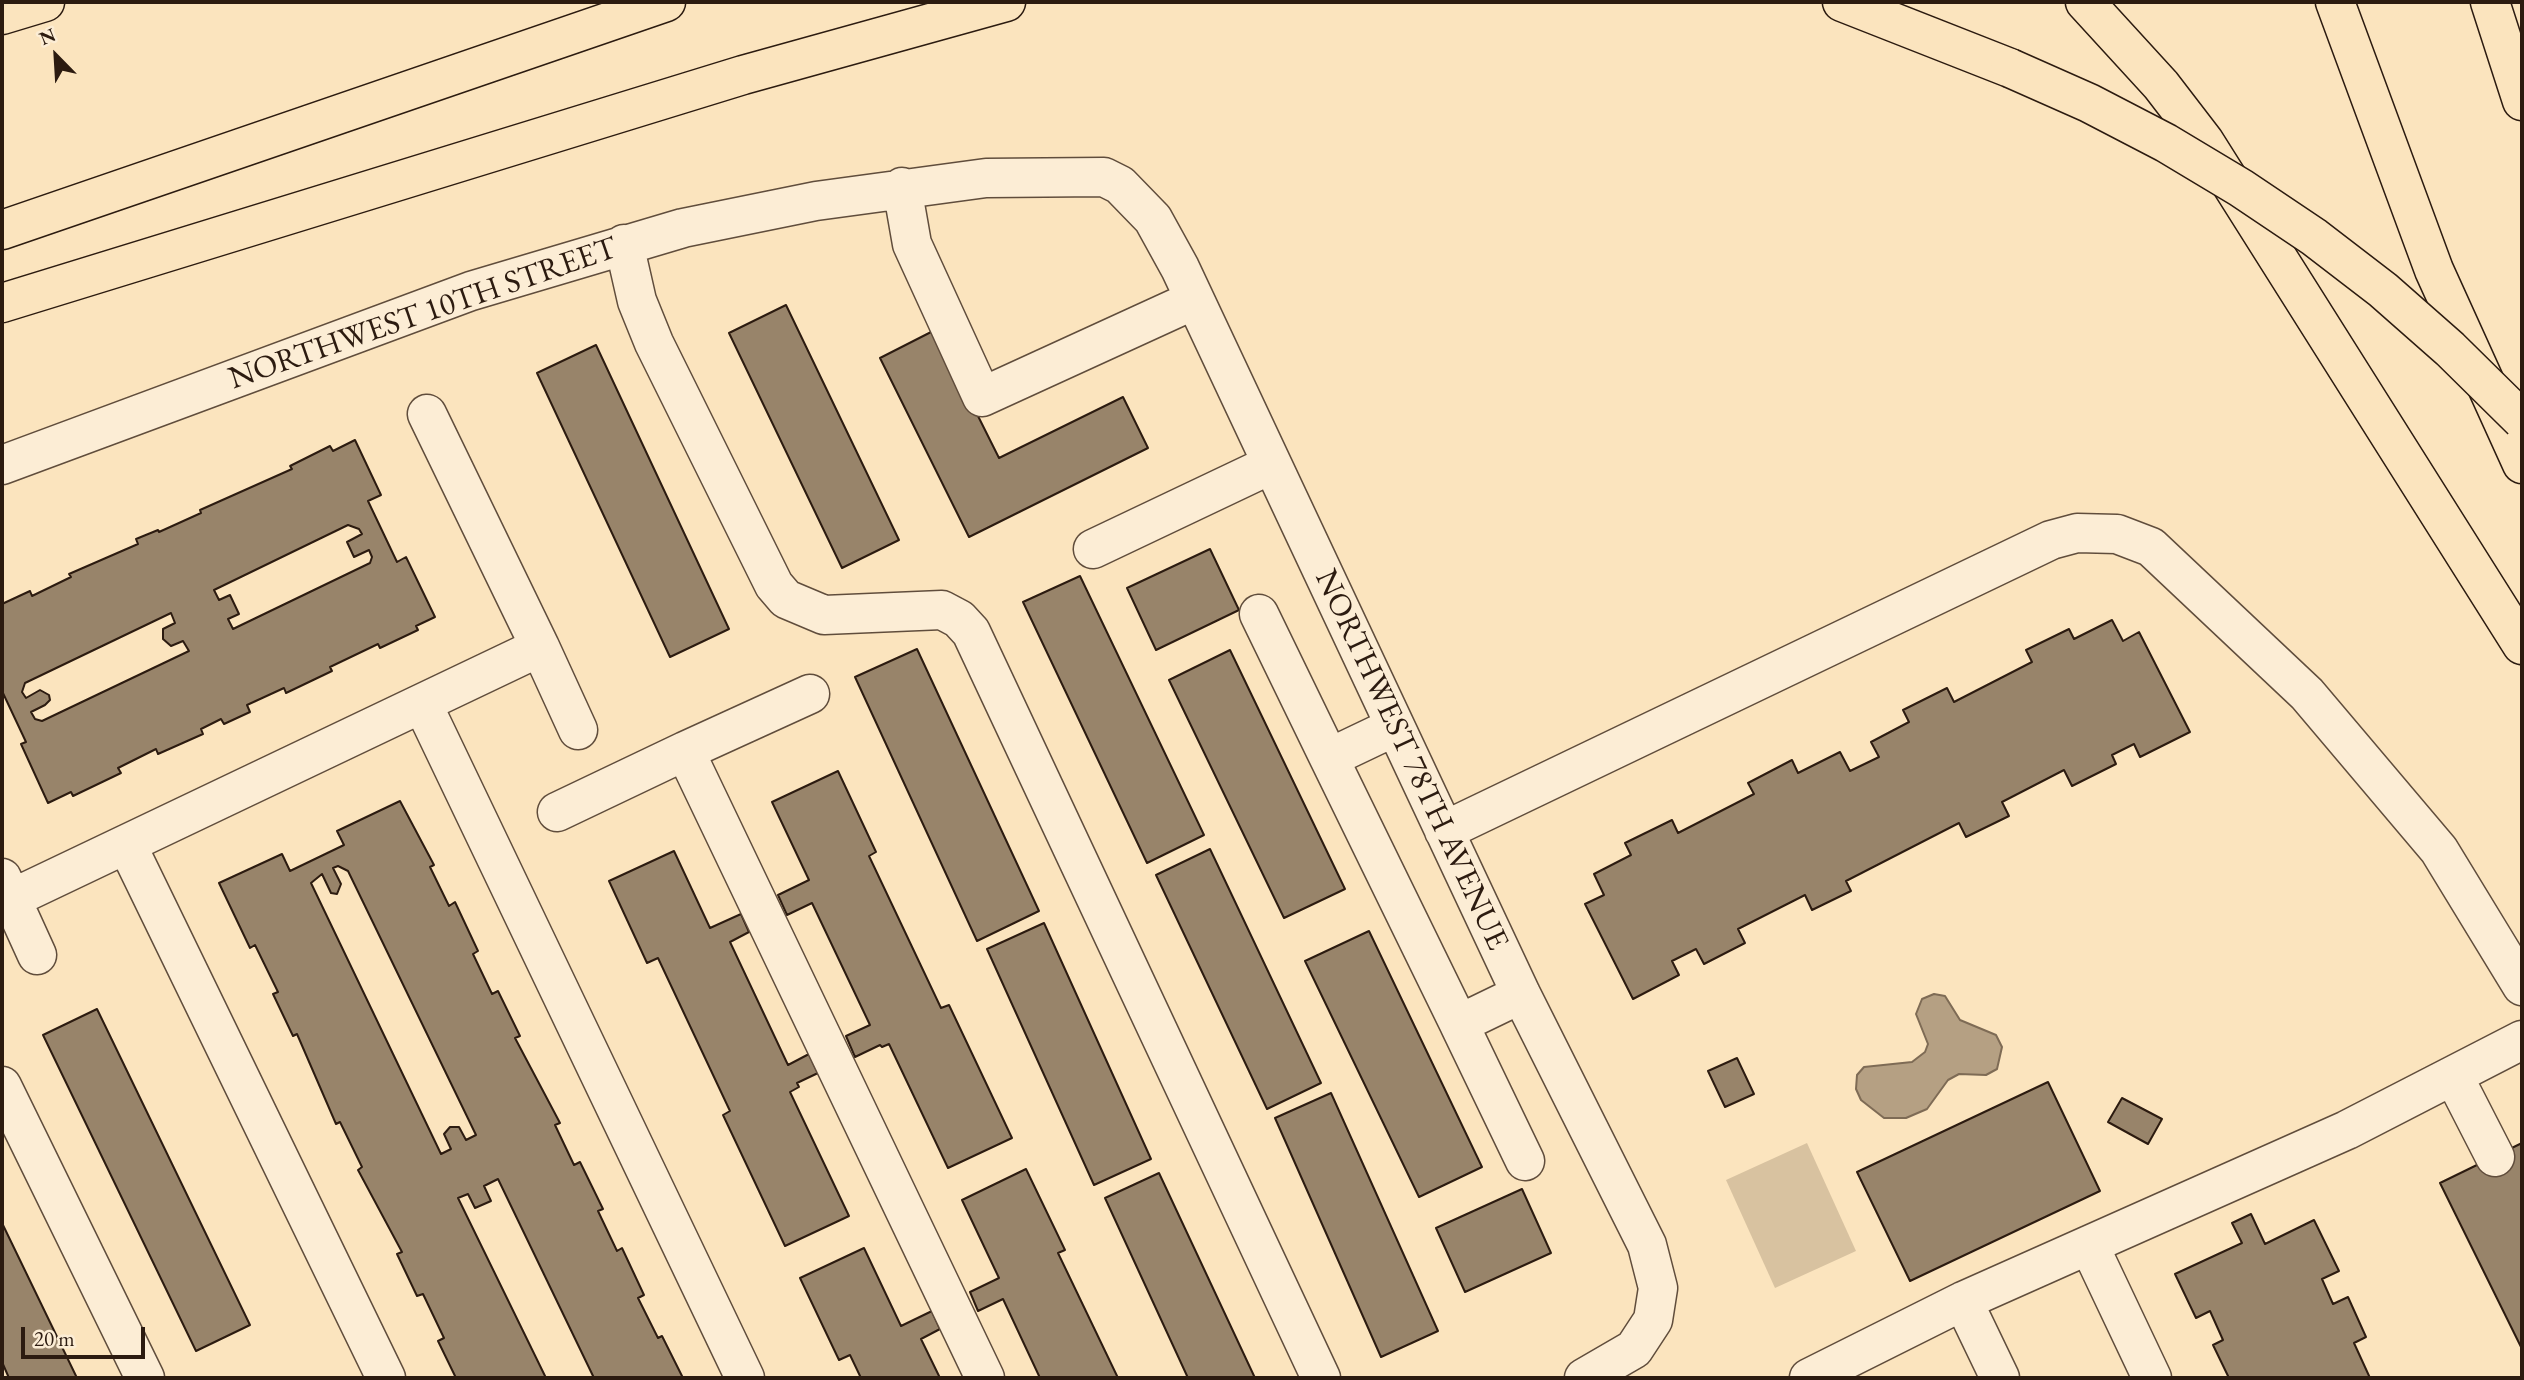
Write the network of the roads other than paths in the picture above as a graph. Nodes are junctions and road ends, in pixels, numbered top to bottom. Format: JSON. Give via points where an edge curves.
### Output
{"nodes":[{"id":1,"x":45,"y":2,"type":"edge"},
{"id":2,"x":666,"y":2,"type":"edge"},
{"id":3,"x":1006,"y":2,"type":"edge"},
{"id":4,"x":1842,"y":2,"type":"edge"},
{"id":5,"x":2085,"y":2,"type":"edge"},
{"id":6,"x":2335,"y":2,"type":"edge"},
{"id":7,"x":2490,"y":2,"type":"edge"},
{"id":8,"x":2,"y":15,"type":"edge"},
{"id":9,"x":2522,"y":101,"type":"edge"},
{"id":10,"x":1104,"y":177,"type":"joint"},
{"id":11,"x":902,"y":187,"type":"junction"},
{"id":12,"x":2,"y":230,"type":"edge"},
{"id":13,"x":624,"y":244,"type":"junction"},
{"id":14,"x":1194,"y":300,"type":"junction"},
{"id":15,"x":2,"y":303,"type":"edge"},
{"id":16,"x":427,"y":414,"type":"dead end"},
{"id":17,"x":2522,"y":420,"type":"edge"},
{"id":18,"x":1272,"y":464,"type":"junction"},
{"id":19,"x":2522,"y":464,"type":"edge"},
{"id":20,"x":2,"y":465,"type":"edge"},
{"id":21,"x":1093,"y":549,"type":"dead end"},
{"id":22,"x":1259,"y":614,"type":"dead end"},
{"id":23,"x":2522,"y":645,"type":"edge"},
{"id":24,"x":540,"y":647,"type":"junction"},
{"id":25,"x":810,"y":694,"type":"dead end"},
{"id":26,"x":423,"y":705,"type":"junction"},
{"id":27,"x":1394,"y":727,"type":"junction"},
{"id":28,"x":578,"y":730,"type":"dead end"},
{"id":29,"x":685,"y":751,"type":"junction"},
{"id":30,"x":1329,"y":758,"type":"junction"},
{"id":31,"x":557,"y":812,"type":"dead end"},
{"id":32,"x":1444,"y":831,"type":"junction"},
{"id":33,"x":127,"y":845,"type":"junction"},
{"id":34,"x":7,"y":889,"type":"edge"},
{"id":35,"x":37,"y":955,"type":"dead end"},
{"id":36,"x":2522,"y":986,"type":"edge"},
{"id":37,"x":1521,"y":994,"type":"junction"},
{"id":38,"x":1459,"y":1024,"type":"junction"},
{"id":39,"x":2522,"y":1040,"type":"edge"},
{"id":40,"x":2454,"y":1077,"type":"junction"},
{"id":41,"x":2,"y":1086,"type":"edge"},
{"id":42,"x":2495,"y":1157,"type":"dead end"},
{"id":43,"x":1525,"y":1161,"type":"dead end"},
{"id":44,"x":2089,"y":1245,"type":"junction"},
{"id":45,"x":1963,"y":1301,"type":"junction"},
{"id":46,"x":145,"y":1378,"type":"edge"},
{"id":47,"x":386,"y":1378,"type":"edge"},
{"id":48,"x":745,"y":1378,"type":"edge"},
{"id":49,"x":985,"y":1378,"type":"edge"},
{"id":50,"x":1321,"y":1378,"type":"edge"},
{"id":51,"x":1584,"y":1378,"type":"edge"},
{"id":52,"x":1809,"y":1378,"type":"edge"},
{"id":53,"x":2000,"y":1378,"type":"edge"},
{"id":54,"x":2152,"y":1378,"type":"edge"}],
"edges":[{"from":1,"to":8,"type":"highway"},
{"from":2,"to":12,"type":"highway"},
{"from":3,"to":15,"type":"highway","via":[[743,75]]},
{"from":4,"to":17,"type":"highway","bridge":true,"via":[[2089,103],[2241,188],[2383,290]]},
{"from":5,"to":23,"type":"highway","via":[[2161,85],[2204,141]]},
{"from":6,"to":19,"type":"highway","via":[[2434,270]]},
{"from":7,"to":9,"type":"highway"},
{"from":10,"to":11,"type":"street","name":"NORTHWEST 10TH STREET","via":[[986,178]]},
{"from":10,"to":14,"type":"street","name":"NORTHWEST 78TH AVENUE","via":[[1120,185],[1153,219]]},
{"from":11,"to":13,"type":"street","name":"NORTHWEST 10TH STREET","via":[[749,213]]},
{"from":11,"to":14,"type":"street","via":[[912,244],[982,397]]},
{"from":13,"to":20,"type":"street","name":"NORTHWEST 10TH STREET","via":[[471,291]]},
{"from":13,"to":50,"type":"street","via":[[637,300],[654,343],[780,592],[804,609],[824,615],[942,610],[971,632]]},
{"from":14,"to":18,"type":"street","name":"NORTHWEST 78TH AVENUE"},
{"from":16,"to":24,"type":"street"},
{"from":18,"to":21,"type":"street"},
{"from":18,"to":27,"type":"street","name":"NORTHWEST 78TH AVENUE"},
{"from":22,"to":30,"type":"street"},
{"from":24,"to":26,"type":"street"},
{"from":24,"to":28,"type":"street"},
{"from":25,"to":29,"type":"street"},
{"from":26,"to":33,"type":"street"},
{"from":26,"to":48,"type":"street"},
{"from":27,"to":30,"type":"street"},
{"from":27,"to":32,"type":"street","name":"NORTHWEST 78TH AVENUE"},
{"from":29,"to":31,"type":"street"},
{"from":29,"to":49,"type":"street"},
{"from":30,"to":38,"type":"street"},
{"from":32,"to":36,"type":"street","via":[[2051,540],[2077,533],[2116,534],[2151,547],[2307,694],[2439,850]]},
{"from":32,"to":37,"type":"street","name":"NORTHWEST 78TH AVENUE"},
{"from":33,"to":34,"type":"street"},
{"from":33,"to":47,"type":"street"},
{"from":34,"to":35,"type":"street"},
{"from":37,"to":38,"type":"street"},
{"from":37,"to":51,"type":"street","name":"NORTHWEST 78TH AVENUE","via":[[1654,1262],[1658,1288],[1653,1320],[1634,1349]]},
{"from":38,"to":43,"type":"street"},
{"from":39,"to":40,"type":"street"},
{"from":40,"to":42,"type":"street"},
{"from":40,"to":44,"type":"street"},
{"from":41,"to":46,"type":"street"},
{"from":44,"to":45,"type":"street"},
{"from":44,"to":54,"type":"street"},
{"from":45,"to":52,"type":"street"},
{"from":45,"to":53,"type":"street"}]}
